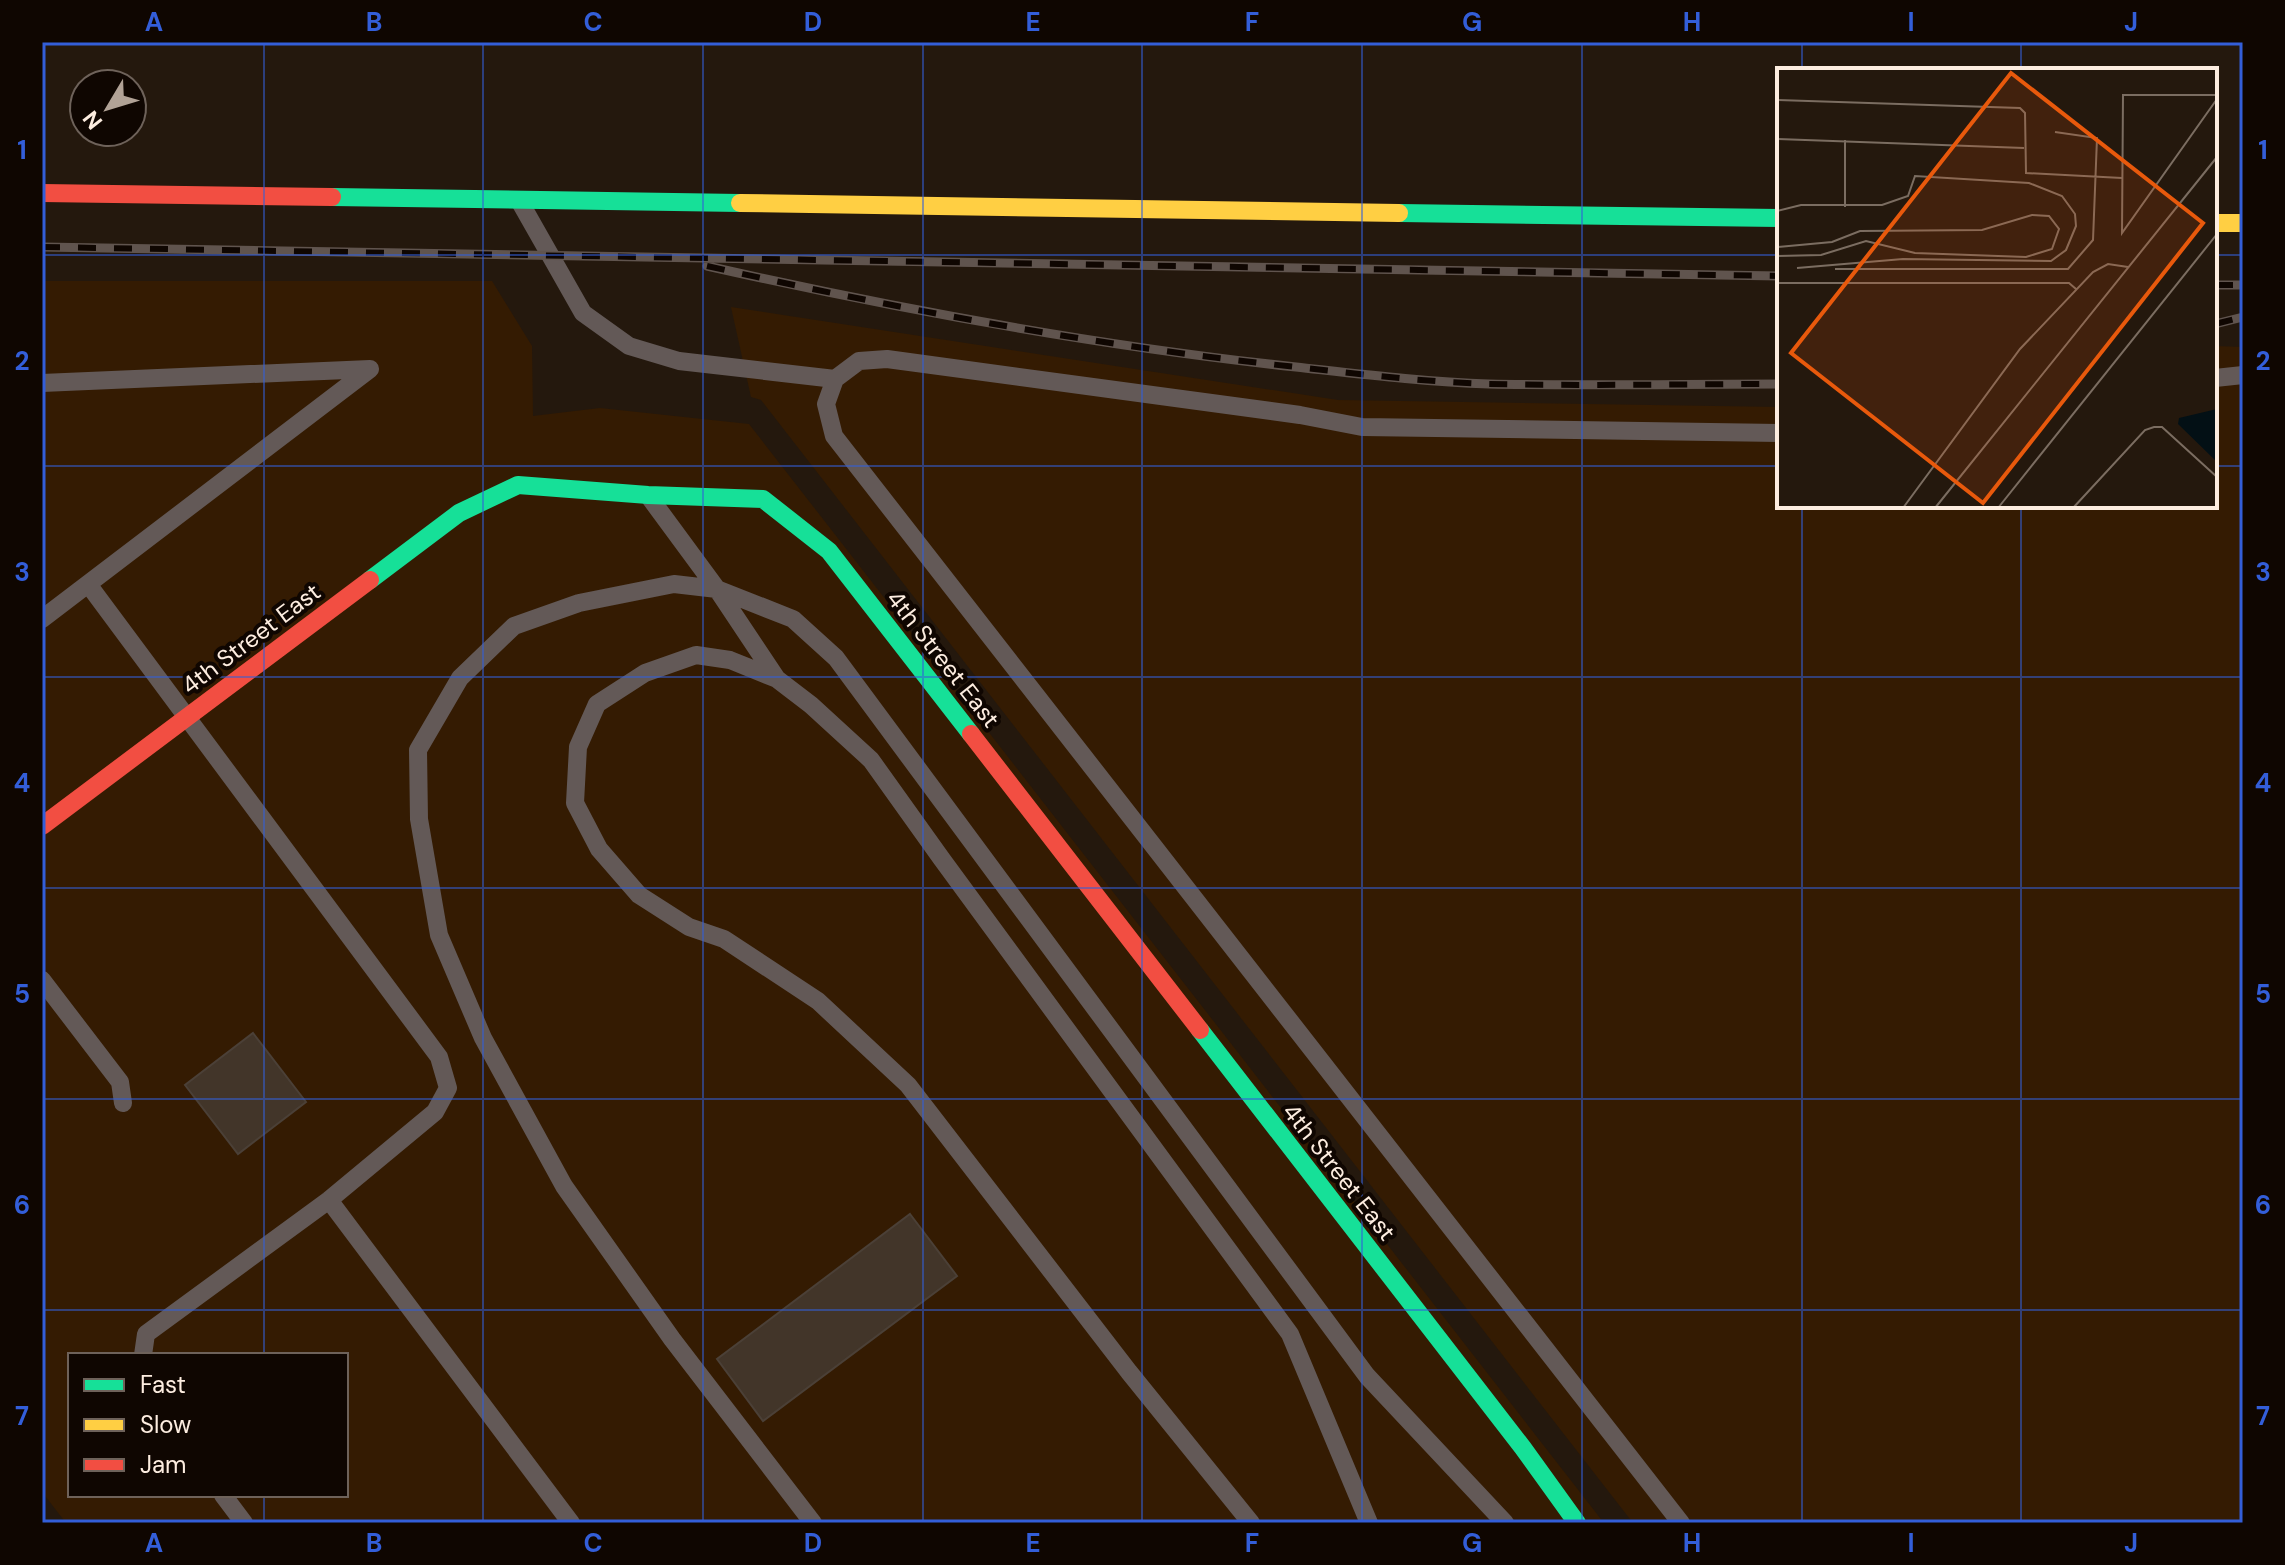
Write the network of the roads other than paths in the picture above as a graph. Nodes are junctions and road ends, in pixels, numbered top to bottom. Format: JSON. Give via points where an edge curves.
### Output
{"nodes":[{"id":1,"x":42,"y":193,"type":"edge"},
{"id":2,"x":519,"y":201,"type":"junction"},
{"id":3,"x":1777,"y":218,"type":"edge"},
{"id":4,"x":2217,"y":223,"type":"edge"},
{"id":5,"x":2243,"y":223,"type":"edge"},
{"id":6,"x":2243,"y":375,"type":"edge"},
{"id":7,"x":2217,"y":378,"type":"edge"},
{"id":8,"x":835,"y":379,"type":"junction"},
{"id":9,"x":42,"y":383,"type":"edge"},
{"id":10,"x":1777,"y":433,"type":"edge"},
{"id":11,"x":648,"y":495,"type":"junction"},
{"id":12,"x":88,"y":584,"type":"junction"},
{"id":13,"x":717,"y":589,"type":"junction"},
{"id":14,"x":42,"y":619,"type":"edge"},
{"id":15,"x":777,"y":679,"type":"junction"},
{"id":16,"x":187,"y":717,"type":"junction"},
{"id":17,"x":42,"y":826,"type":"edge"},
{"id":18,"x":42,"y":980,"type":"edge"},
{"id":19,"x":123,"y":1103,"type":"dead end"},
{"id":20,"x":329,"y":1200,"type":"junction"},
{"id":21,"x":143,"y":1353,"type":"edge"},
{"id":22,"x":224,"y":1497,"type":"edge"},
{"id":23,"x":244,"y":1523,"type":"edge"},
{"id":24,"x":571,"y":1523,"type":"edge"},
{"id":25,"x":813,"y":1523,"type":"edge"},
{"id":26,"x":1251,"y":1523,"type":"edge"},
{"id":27,"x":1369,"y":1523,"type":"edge"},
{"id":28,"x":1505,"y":1523,"type":"edge"},
{"id":29,"x":1577,"y":1523,"type":"edge"},
{"id":30,"x":1681,"y":1523,"type":"edge"}],
"edges":[{"from":1,"to":2,"type":"main road"},
{"from":2,"to":3,"type":"main road"},
{"from":2,"to":8,"type":"lane","via":[[583,313],[629,346],[679,361]]},
{"from":4,"to":5,"type":"main road"},
{"from":6,"to":7,"type":"lane"},
{"from":8,"to":10,"type":"lane","via":[[859,361],[887,359],[1362,427]]},
{"from":8,"to":30,"type":"lane","via":[[826,404],[834,436]]},
{"from":9,"to":12,"type":"lane","via":[[370,369]]},
{"from":11,"to":13,"type":"lane"},
{"from":11,"to":16,"type":"main road","name":"4th Street East","via":[[518,485],[506,490],[459,513]]},
{"from":11,"to":29,"type":"main road","name":"4th Street East","via":[[763,499],[829,551]]},
{"from":12,"to":14,"type":"lane"},
{"from":12,"to":16,"type":"lane"},
{"from":13,"to":15,"type":"lane"},
{"from":13,"to":25,"type":"lane","via":[[674,584],[579,603],[514,626],[460,678],[418,750],[419,819],[439,935],[483,1038],[564,1186],[672,1339]]},
{"from":13,"to":28,"type":"lane","via":[[793,619],[836,658],[1367,1376]]},
{"from":15,"to":26,"type":"lane","via":[[730,660],[696,655],[645,673],[597,704],[578,747],[575,803],[599,849],[639,895],[689,927],[724,939],[818,1001],[908,1085]]},
{"from":15,"to":27,"type":"lane","via":[[871,760],[1290,1334]]},
{"from":16,"to":17,"type":"main road","name":"4th Street East"},
{"from":16,"to":20,"type":"lane","via":[[439,1057],[448,1088],[435,1112]]},
{"from":18,"to":19,"type":"lane","via":[[120,1082]]},
{"from":20,"to":21,"type":"lane","via":[[146,1334]]},
{"from":20,"to":24,"type":"lane"},
{"from":22,"to":23,"type":"lane"}]}
